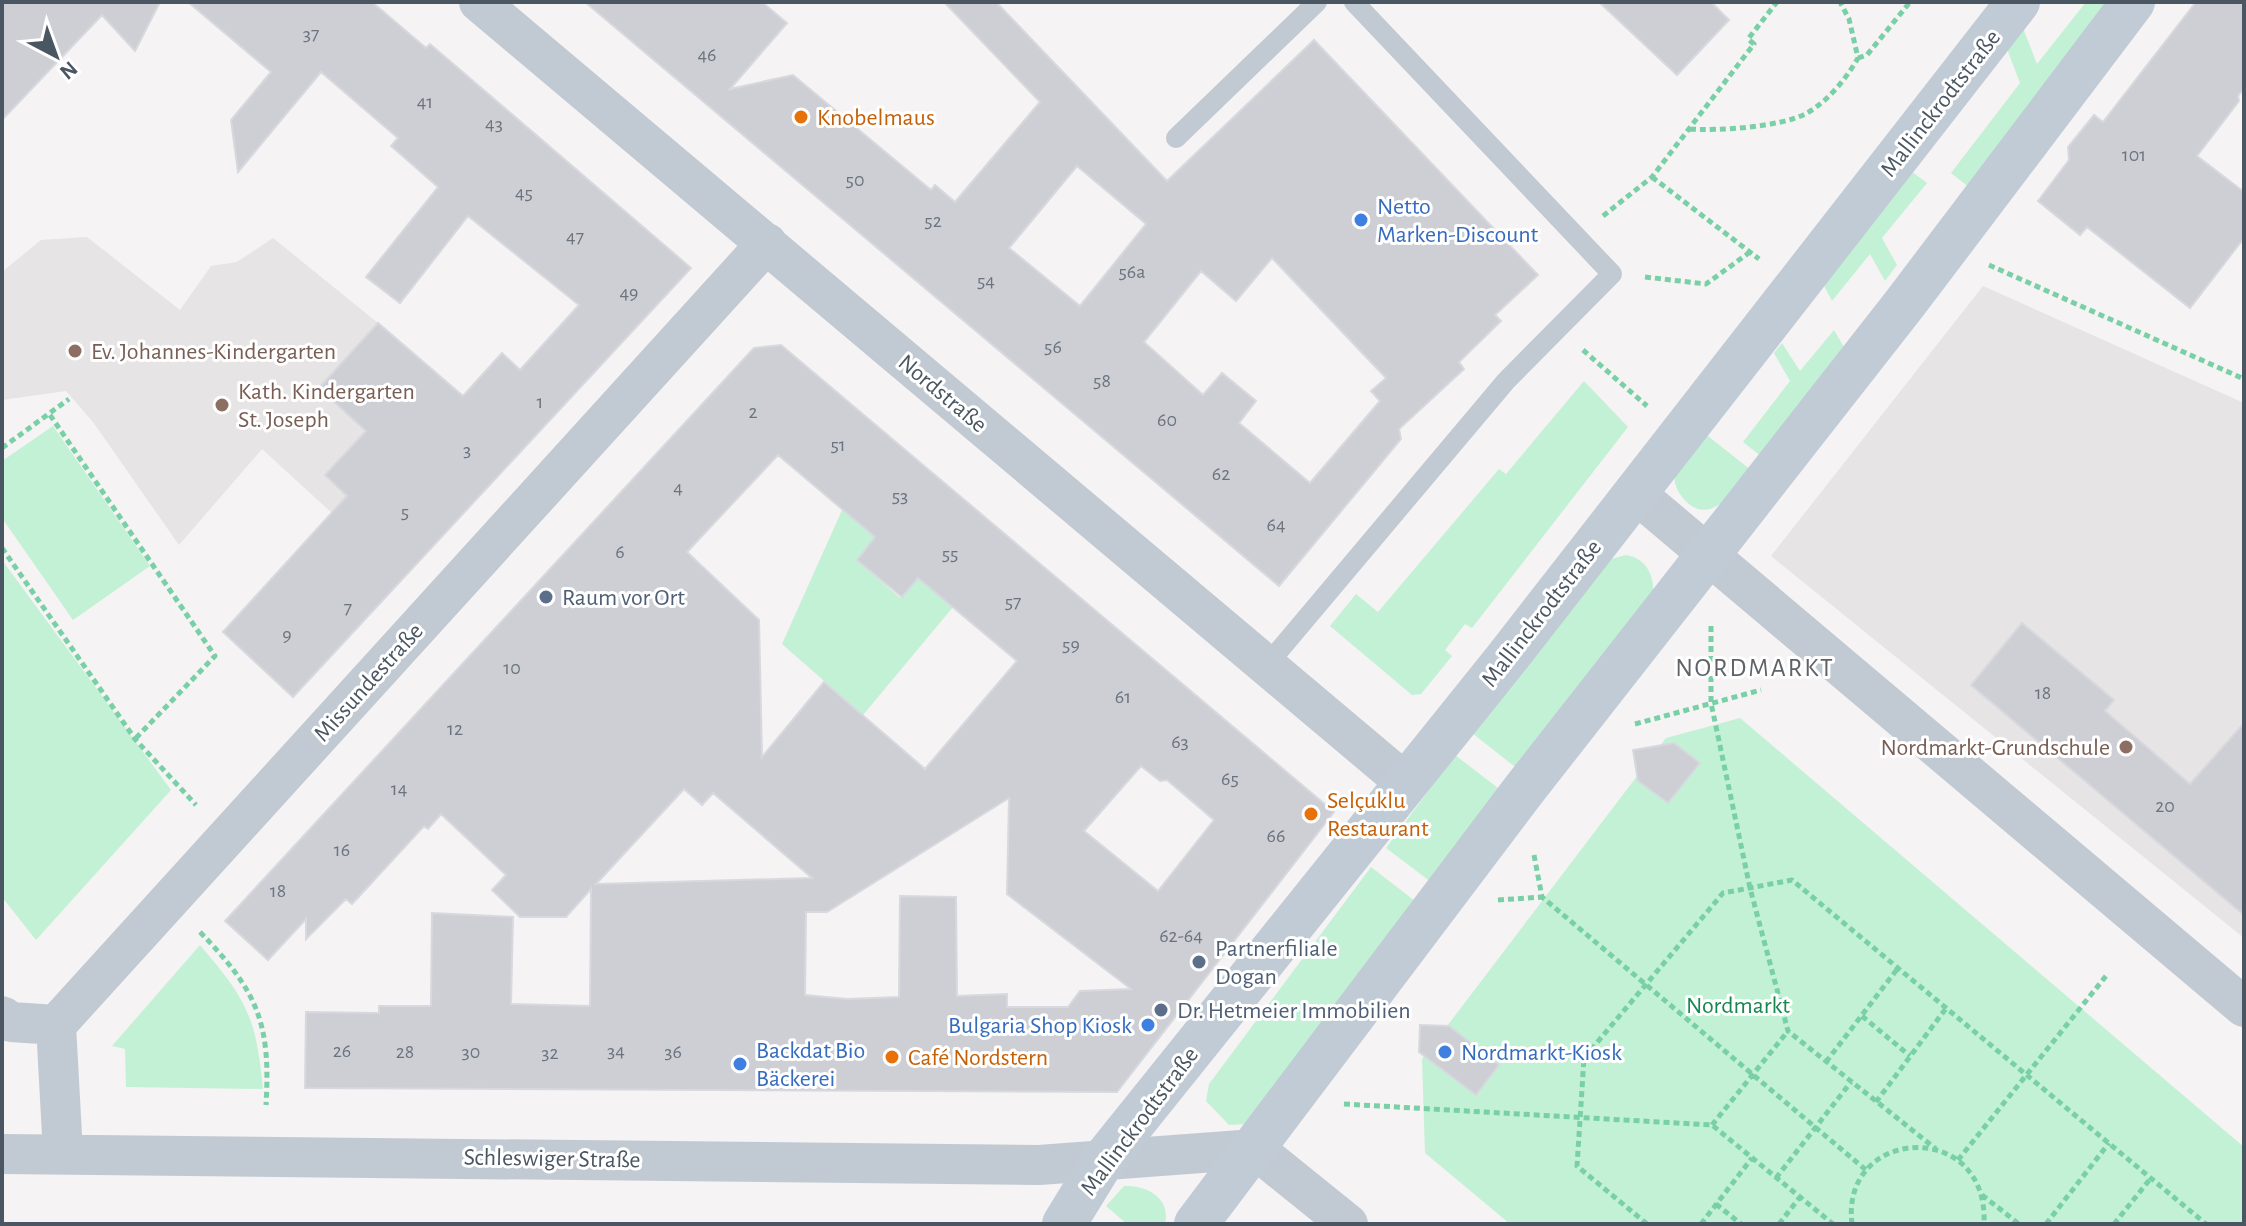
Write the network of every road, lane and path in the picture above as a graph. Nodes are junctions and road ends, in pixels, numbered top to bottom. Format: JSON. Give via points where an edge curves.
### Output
{"nodes":[{"id":1,"x":479,"y":2,"type":"edge"},
{"id":2,"x":1317,"y":2,"type":"edge"},
{"id":3,"x":1354,"y":2,"type":"edge"},
{"id":4,"x":1777,"y":2,"type":"edge"},
{"id":5,"x":1840,"y":2,"type":"edge"},
{"id":6,"x":1910,"y":2,"type":"edge"},
{"id":7,"x":2018,"y":2,"type":"edge"},
{"id":8,"x":2133,"y":2,"type":"edge"},
{"id":9,"x":1858,"y":58,"type":"junction"},
{"id":10,"x":1690,"y":129,"type":"junction"},
{"id":11,"x":1176,"y":138,"type":"dead end"},
{"id":12,"x":1652,"y":177,"type":"junction"},
{"id":13,"x":1577,"y":237,"type":"junction"},
{"id":14,"x":767,"y":243,"type":"junction"},
{"id":15,"x":1975,"y":258,"type":"dead end"},
{"id":16,"x":1612,"y":274,"type":"junction"},
{"id":17,"x":1560,"y":326,"type":"junction"},
{"id":18,"x":2244,"y":379,"type":"edge"},
{"id":19,"x":69,"y":399,"type":"dead end"},
{"id":20,"x":1659,"y":407,"type":"dead end"},
{"id":21,"x":50,"y":415,"type":"junction"},
{"id":22,"x":2,"y":448,"type":"edge"},
{"id":23,"x":1634,"y":492,"type":"junction"},
{"id":24,"x":2,"y":548,"type":"edge"},
{"id":25,"x":1709,"y":552,"type":"junction"},
{"id":26,"x":1711,"y":616,"type":"dead end"},
{"id":27,"x":1266,"y":666,"type":"junction"},
{"id":28,"x":1761,"y":690,"type":"dead end"},
{"id":29,"x":1711,"y":703,"type":"junction"},
{"id":30,"x":1626,"y":726,"type":"dead end"},
{"id":31,"x":135,"y":739,"type":"junction"},
{"id":32,"x":1407,"y":784,"type":"junction"},
{"id":33,"x":197,"y":806,"type":"dead end"},
{"id":34,"x":1533,"y":850,"type":"dead end"},
{"id":35,"x":1750,"y":888,"type":"junction"},
{"id":36,"x":1542,"y":897,"type":"junction"},
{"id":37,"x":1512,"y":899,"type":"dead end"},
{"id":38,"x":198,"y":929,"type":"dead end"},
{"id":39,"x":1898,"y":968,"type":"junction"},
{"id":40,"x":2106,"y":976,"type":"dead end"},
{"id":41,"x":1644,"y":984,"type":"junction"},
{"id":42,"x":1947,"y":1007,"type":"junction"},
{"id":43,"x":2244,"y":1007,"type":"edge"},
{"id":44,"x":2,"y":1016,"type":"edge"},
{"id":45,"x":1862,"y":1016,"type":"junction"},
{"id":46,"x":56,"y":1025,"type":"junction"},
{"id":47,"x":1788,"y":1031,"type":"junction"},
{"id":48,"x":1910,"y":1056,"type":"junction"},
{"id":49,"x":1826,"y":1063,"type":"junction"},
{"id":50,"x":2026,"y":1071,"type":"junction"},
{"id":51,"x":1752,"y":1076,"type":"junction"},
{"id":52,"x":1851,"y":1082,"type":"junction"},
{"id":53,"x":1876,"y":1102,"type":"junction"},
{"id":54,"x":1338,"y":1103,"type":"dead end"},
{"id":55,"x":266,"y":1105,"type":"dead end"},
{"id":56,"x":1579,"y":1117,"type":"junction"},
{"id":57,"x":1712,"y":1125,"type":"junction"},
{"id":58,"x":1815,"y":1128,"type":"junction"},
{"id":59,"x":2109,"y":1143,"type":"junction"},
{"id":60,"x":1255,"y":1149,"type":"junction"},
{"id":61,"x":1936,"y":1149,"type":"junction"},
{"id":62,"x":2,"y":1154,"type":"edge"},
{"id":63,"x":63,"y":1154,"type":"junction"},
{"id":64,"x":1752,"y":1158,"type":"junction"},
{"id":65,"x":1958,"y":1160,"type":"junction"},
{"id":66,"x":1102,"y":1162,"type":"junction"},
{"id":67,"x":1866,"y":1170,"type":"junction"},
{"id":68,"x":1776,"y":1178,"type":"junction"},
{"id":69,"x":2151,"y":1178,"type":"junction"},
{"id":70,"x":1981,"y":1194,"type":"junction"},
{"id":71,"x":1800,"y":1197,"type":"junction"},
{"id":72,"x":1716,"y":1204,"type":"junction"},
{"id":73,"x":1064,"y":1224,"type":"edge"},
{"id":74,"x":1196,"y":1224,"type":"edge"},
{"id":75,"x":1348,"y":1224,"type":"edge"},
{"id":76,"x":1647,"y":1224,"type":"edge"},
{"id":77,"x":1701,"y":1224,"type":"edge"},
{"id":78,"x":1741,"y":1224,"type":"edge"},
{"id":79,"x":1779,"y":1224,"type":"edge"},
{"id":80,"x":1833,"y":1224,"type":"edge"},
{"id":81,"x":1852,"y":1224,"type":"edge"},
{"id":82,"x":1984,"y":1224,"type":"edge"},
{"id":83,"x":2019,"y":1224,"type":"edge"},
{"id":84,"x":2046,"y":1224,"type":"edge"},
{"id":85,"x":2114,"y":1224,"type":"edge"},
{"id":86,"x":2206,"y":1224,"type":"edge"}],
"edges":[{"from":1,"to":14,"type":"street","name":"Nordstraße"},
{"from":2,"to":11,"type":"lane"},
{"from":3,"to":13,"type":"lane"},
{"from":4,"to":10,"type":"path","via":[[1748,39],[1754,44]]},
{"from":5,"to":9,"type":"path"},
{"from":6,"to":9,"type":"path","via":[[1867,55]]},
{"from":7,"to":23,"type":"main road","name":"Mallinckrodtstraße","via":[[1747,367]]},
{"from":8,"to":25,"type":"main road","via":[[1876,319]]},
{"from":9,"to":10,"type":"path","via":[[1848,76],[1805,114]]},
{"from":10,"to":12,"type":"path"},
{"from":12,"to":13,"type":"path"},
{"from":12,"to":16,"type":"path","via":[[1750,252],[1706,284]]},
{"from":13,"to":16,"type":"lane"},
{"from":14,"to":27,"type":"street","name":"Nordstraße"},
{"from":14,"to":46,"type":"street","name":"Missundestraße"},
{"from":15,"to":18,"type":"path"},
{"from":16,"to":17,"type":"lane"},
{"from":17,"to":20,"type":"path","via":[[1644,406]]},
{"from":17,"to":27,"type":"lane","via":[[1506,381]]},
{"from":19,"to":21,"type":"path"},
{"from":21,"to":22,"type":"path"},
{"from":21,"to":31,"type":"path","via":[[215,656]]},
{"from":23,"to":25,"type":"street"},
{"from":23,"to":32,"type":"main road","name":"Mallinckrodtstraße"},
{"from":24,"to":31,"type":"path"},
{"from":25,"to":43,"type":"street"},
{"from":25,"to":60,"type":"main road"},
{"from":26,"to":29,"type":"path"},
{"from":27,"to":32,"type":"street","name":"Nordstraße"},
{"from":28,"to":29,"type":"path"},
{"from":29,"to":30,"type":"path"},
{"from":29,"to":35,"type":"path"},
{"from":31,"to":33,"type":"path"},
{"from":32,"to":66,"type":"main road","name":"Mallinckrodtstraße"},
{"from":34,"to":36,"type":"path"},
{"from":35,"to":39,"type":"path","via":[[1792,880]]},
{"from":35,"to":41,"type":"path","via":[[1723,893]]},
{"from":35,"to":47,"type":"path"},
{"from":36,"to":37,"type":"path"},
{"from":36,"to":41,"type":"path"},
{"from":38,"to":55,"type":"path","via":[[234,966],[254,1000],[266,1037]]},
{"from":39,"to":42,"type":"path"},
{"from":39,"to":45,"type":"path"},
{"from":40,"to":50,"type":"path"},
{"from":41,"to":51,"type":"path"},
{"from":41,"to":56,"type":"path","via":[[1584,1058]]},
{"from":42,"to":48,"type":"path"},
{"from":42,"to":50,"type":"path"},
{"from":44,"to":46,"type":"street","via":[[11,1022]]},
{"from":45,"to":48,"type":"path"},
{"from":45,"to":49,"type":"path"},
{"from":46,"to":63,"type":"street"},
{"from":47,"to":49,"type":"path"},
{"from":47,"to":51,"type":"path"},
{"from":48,"to":53,"type":"path"},
{"from":49,"to":52,"type":"path"},
{"from":50,"to":59,"type":"path"},
{"from":50,"to":65,"type":"path"},
{"from":51,"to":57,"type":"path"},
{"from":51,"to":58,"type":"path"},
{"from":52,"to":53,"type":"path"},
{"from":52,"to":58,"type":"path"},
{"from":53,"to":61,"type":"path"},
{"from":54,"to":56,"type":"path"},
{"from":56,"to":57,"type":"path"},
{"from":56,"to":76,"type":"path","via":[[1577,1166]]},
{"from":57,"to":64,"type":"path"},
{"from":58,"to":67,"type":"path"},
{"from":58,"to":68,"type":"path"},
{"from":59,"to":69,"type":"path"},
{"from":59,"to":84,"type":"path"},
{"from":60,"to":66,"type":"street"},
{"from":60,"to":74,"type":"main road"},
{"from":60,"to":75,"type":"street"},
{"from":61,"to":65,"type":"path"},
{"from":61,"to":67,"type":"path","via":[[1903,1148],[1883,1155]]},
{"from":62,"to":63,"type":"street","name":"Schleswiger Straße"},
{"from":63,"to":66,"type":"street","name":"Schleswiger Straße"},
{"from":64,"to":68,"type":"path"},
{"from":64,"to":72,"type":"path"},
{"from":65,"to":70,"type":"path","via":[[1979,1183]]},
{"from":66,"to":73,"type":"main road","name":"Mallinckrodtstraße"},
{"from":67,"to":81,"type":"path","via":[[1855,1189]]},
{"from":68,"to":71,"type":"path"},
{"from":69,"to":85,"type":"path"},
{"from":69,"to":86,"type":"path"},
{"from":70,"to":82,"type":"path"},
{"from":70,"to":83,"type":"path"},
{"from":71,"to":79,"type":"path"},
{"from":71,"to":80,"type":"path"},
{"from":72,"to":77,"type":"path"},
{"from":72,"to":78,"type":"path"}]}
